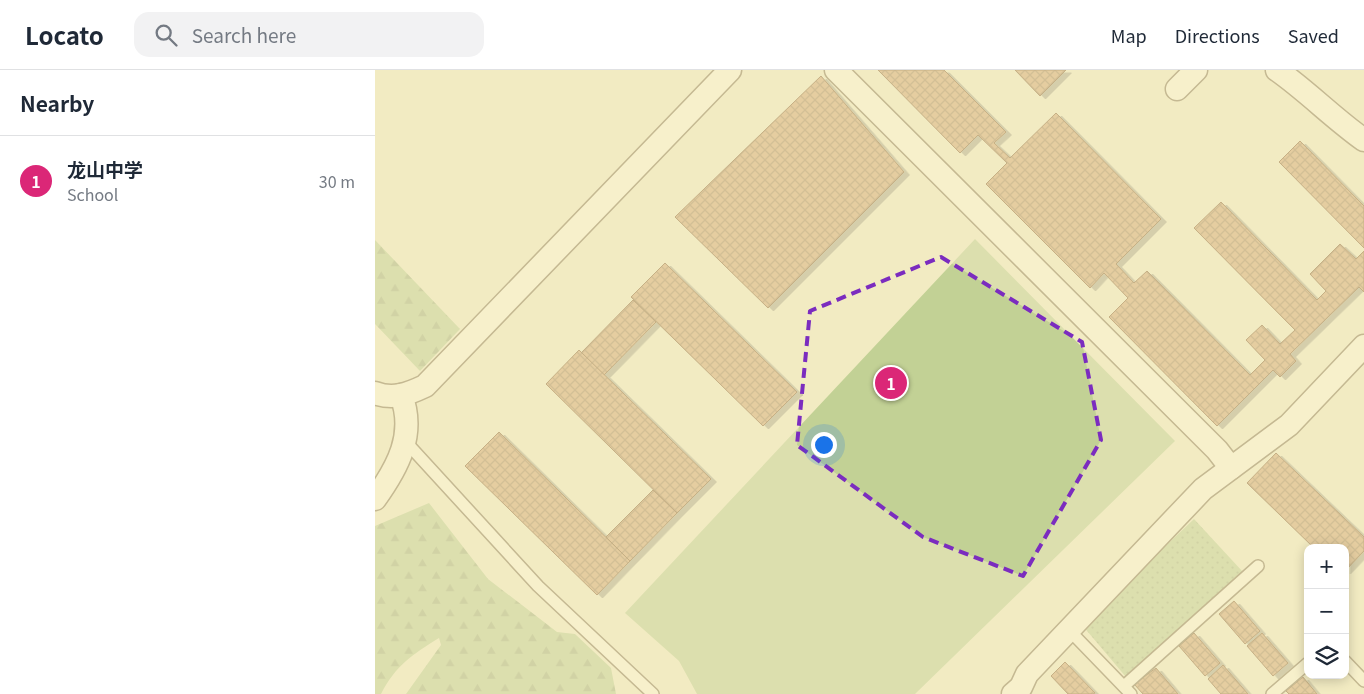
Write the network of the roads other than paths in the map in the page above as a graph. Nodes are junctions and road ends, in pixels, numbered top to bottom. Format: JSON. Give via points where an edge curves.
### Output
{"nodes":[{"id":1,"x":730,"y":70,"type":"edge"},
{"id":2,"x":836,"y":70,"type":"edge"},
{"id":3,"x":1196,"y":70,"type":"edge"},
{"id":4,"x":1277,"y":70,"type":"edge"},
{"id":5,"x":1177,"y":89,"type":"dead end"},
{"id":6,"x":1364,"y":140,"type":"edge"},
{"id":7,"x":1364,"y":346,"type":"edge"},
{"id":8,"x":375,"y":393,"type":"edge"},
{"id":9,"x":401,"y":395,"type":"junction"},
{"id":10,"x":406,"y":442,"type":"junction"},
{"id":11,"x":1231,"y":468,"type":"junction"},
{"id":12,"x":375,"y":498,"type":"edge"},
{"id":13,"x":1258,"y":566,"type":"dead end"},
{"id":14,"x":1069,"y":630,"type":"junction"},
{"id":15,"x":1349,"y":665,"type":"edge"},
{"id":16,"x":1304,"y":666,"type":"edge"},
{"id":17,"x":1364,"y":680,"type":"edge"},
{"id":18,"x":1128,"y":690,"type":"edge"},
{"id":19,"x":1022,"y":691,"type":"edge"},
{"id":20,"x":653,"y":694,"type":"edge"},
{"id":21,"x":1272,"y":694,"type":"edge"}],
"edges":[{"from":1,"to":9,"type":"street","via":[[425,386]]},
{"from":2,"to":11,"type":"street","via":[[1217,450]]},
{"from":3,"to":5,"type":"street"},
{"from":4,"to":6,"type":"street"},
{"from":7,"to":11,"type":"street","via":[[1289,425]]},
{"from":8,"to":9,"type":"street","via":[[391,397]]},
{"from":9,"to":10,"type":"street","via":[[407,416]]},
{"from":10,"to":12,"type":"street","via":[[393,473]]},
{"from":10,"to":20,"type":"lane","via":[[538,586]]},
{"from":11,"to":14,"type":"street","via":[[1203,489]]},
{"from":13,"to":18,"type":"lane"},
{"from":14,"to":18,"type":"lane"},
{"from":14,"to":19,"type":"street","via":[[1027,674]]},
{"from":15,"to":17,"type":"lane"},
{"from":16,"to":21,"type":"lane"}]}
